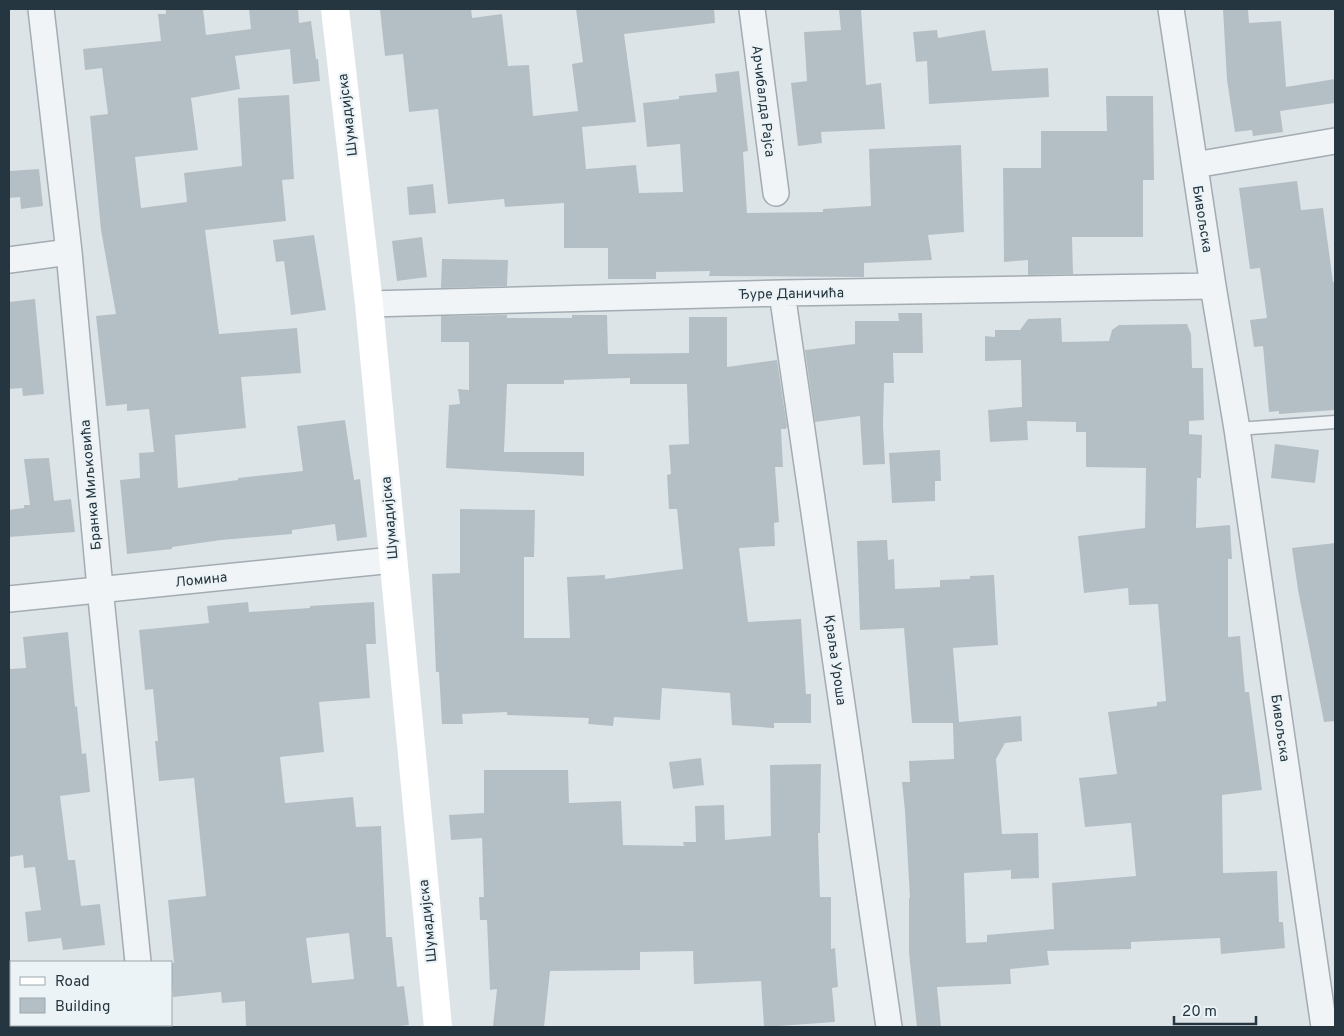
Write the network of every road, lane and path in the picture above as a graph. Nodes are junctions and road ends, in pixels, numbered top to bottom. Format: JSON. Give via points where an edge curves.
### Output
{"nodes":[{"id":1,"x":41,"y":9,"type":"edge"},
{"id":2,"x":335,"y":9,"type":"edge"},
{"id":3,"x":752,"y":9,"type":"edge"},
{"id":4,"x":1171,"y":9,"type":"edge"},
{"id":5,"x":1335,"y":141,"type":"edge"},
{"id":6,"x":1195,"y":165,"type":"junction"},
{"id":7,"x":776,"y":193,"type":"dead end"},
{"id":8,"x":69,"y":252,"type":"junction"},
{"id":9,"x":9,"y":260,"type":"edge"},
{"id":10,"x":1213,"y":286,"type":"junction"},
{"id":11,"x":782,"y":293,"type":"junction"},
{"id":12,"x":369,"y":304,"type":"junction"},
{"id":13,"x":1335,"y":422,"type":"edge"},
{"id":14,"x":1238,"y":429,"type":"junction"},
{"id":15,"x":392,"y":560,"type":"junction"},
{"id":16,"x":100,"y":588,"type":"junction"},
{"id":17,"x":9,"y":599,"type":"edge"},
{"id":18,"x":138,"y":961,"type":"edge"},
{"id":19,"x":438,"y":1027,"type":"edge"},
{"id":20,"x":889,"y":1027,"type":"edge"},
{"id":21,"x":1324,"y":1027,"type":"edge"}],
"edges":[{"from":1,"to":8,"type":"street","name":"Бранка Миљковића"},
{"from":2,"to":12,"type":"street","name":"Шумадијска"},
{"from":3,"to":7,"type":"street","name":"Арчибалда Рајса"},
{"from":4,"to":6,"type":"street","name":"Бивољска"},
{"from":5,"to":6,"type":"street"},
{"from":6,"to":10,"type":"street","name":"Бивољска"},
{"from":8,"to":9,"type":"street"},
{"from":8,"to":16,"type":"street","name":"Бранка Миљковића"},
{"from":10,"to":11,"type":"street","name":"Ђуре Даничића"},
{"from":10,"to":14,"type":"street","name":"Бивољска"},
{"from":11,"to":12,"type":"street","name":"Ђуре Даничића"},
{"from":11,"to":20,"type":"street","name":"Краља Уроша"},
{"from":12,"to":15,"type":"street","name":"Шумадијска"},
{"from":13,"to":14,"type":"lane"},
{"from":14,"to":21,"type":"street","name":"Бивољска"},
{"from":15,"to":16,"type":"street","name":"Ломина"},
{"from":15,"to":19,"type":"street","name":"Шумадијска"},
{"from":16,"to":17,"type":"street","name":"Ломина"},
{"from":16,"to":18,"type":"street","name":"Бранка Миљковића"}]}
